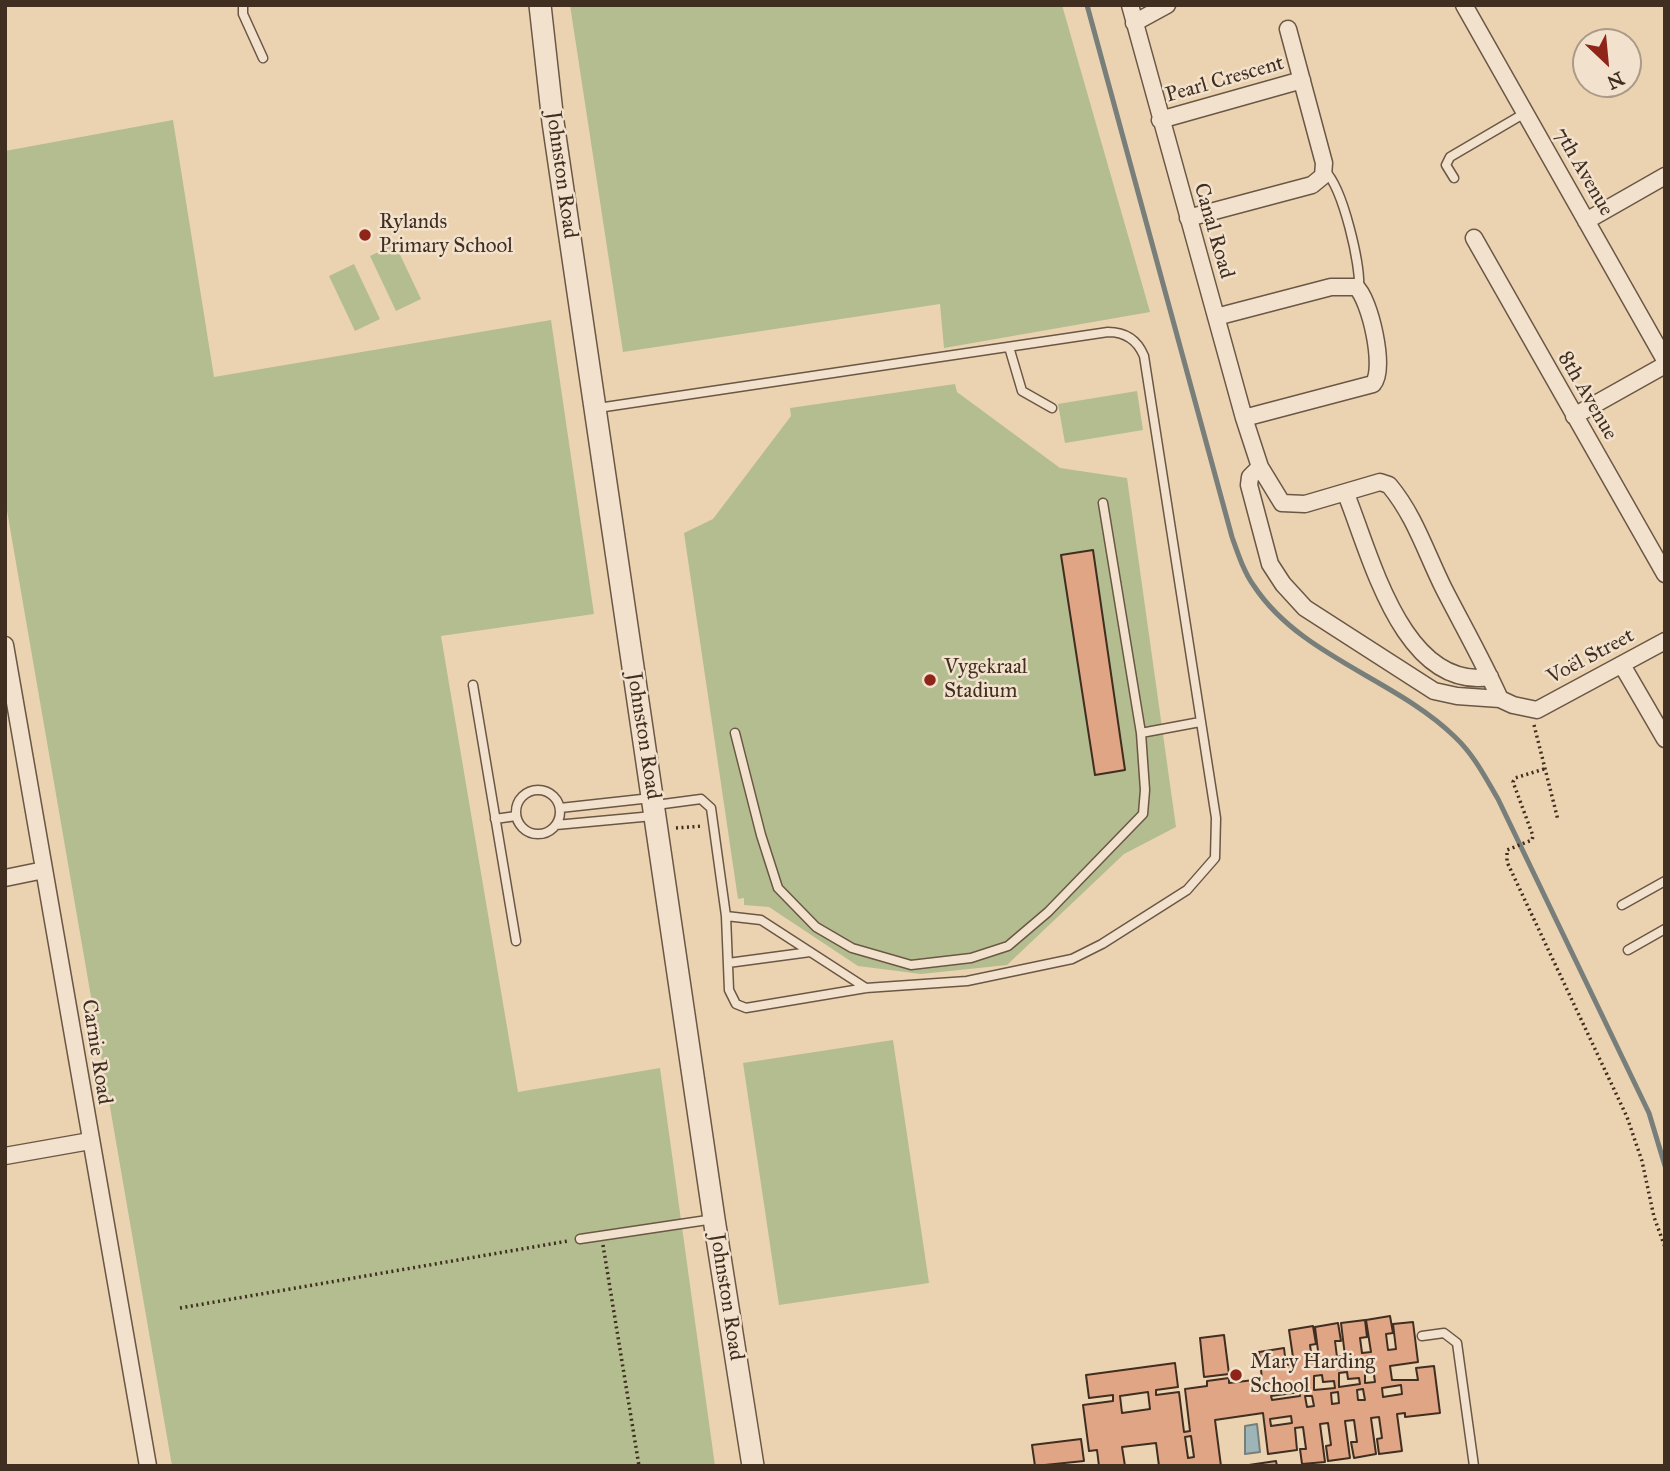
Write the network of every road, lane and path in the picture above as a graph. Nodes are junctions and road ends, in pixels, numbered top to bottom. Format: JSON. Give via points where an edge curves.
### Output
{"nodes":[{"id":1,"x":243,"y":5,"type":"edge"},
{"id":2,"x":540,"y":5,"type":"edge"},
{"id":3,"x":1130,"y":5,"type":"edge"},
{"id":4,"x":1167,"y":5,"type":"edge"},
{"id":5,"x":1464,"y":5,"type":"edge"},
{"id":6,"x":1134,"y":23,"type":"junction"},
{"id":7,"x":1288,"y":29,"type":"dead end"},
{"id":8,"x":263,"y":58,"type":"dead end"},
{"id":9,"x":1302,"y":80,"type":"junction"},
{"id":10,"x":1525,"y":113,"type":"junction"},
{"id":11,"x":1160,"y":120,"type":"junction"},
{"id":12,"x":1325,"y":172,"type":"junction"},
{"id":13,"x":1665,"y":176,"type":"edge"},
{"id":14,"x":1454,"y":178,"type":"dead end"},
{"id":15,"x":1188,"y":218,"type":"junction"},
{"id":16,"x":1586,"y":220,"type":"junction"},
{"id":17,"x":1474,"y":237,"type":"dead end"},
{"id":18,"x":1359,"y":290,"type":"junction"},
{"id":19,"x":1216,"y":317,"type":"junction"},
{"id":20,"x":1009,"y":347,"type":"junction"},
{"id":21,"x":1665,"y":362,"type":"edge"},
{"id":22,"x":595,"y":408,"type":"junction"},
{"id":23,"x":1052,"y":408,"type":"dead end"},
{"id":24,"x":1574,"y":416,"type":"junction"},
{"id":25,"x":1244,"y":418,"type":"junction"},
{"id":26,"x":1261,"y":467,"type":"junction"},
{"id":27,"x":1346,"y":494,"type":"junction"},
{"id":28,"x":1103,"y":503,"type":"dead end"},
{"id":29,"x":1665,"y":574,"type":"edge"},
{"id":30,"x":1665,"y":641,"type":"edge"},
{"id":31,"x":5,"y":645,"type":"edge"},
{"id":32,"x":1622,"y":665,"type":"junction"},
{"id":33,"x":1490,"y":677,"type":"junction"},
{"id":34,"x":473,"y":685,"type":"dead end"},
{"id":35,"x":1500,"y":699,"type":"junction"},
{"id":36,"x":1538,"y":710,"type":"junction"},
{"id":37,"x":1200,"y":722,"type":"junction"},
{"id":38,"x":735,"y":733,"type":"dead end"},
{"id":39,"x":1141,"y":733,"type":"junction"},
{"id":40,"x":1665,"y":739,"type":"edge"},
{"id":41,"x":1544,"y":769,"type":"junction"},
{"id":42,"x":560,"y":808,"type":"junction"},
{"id":43,"x":658,"y":812,"type":"junction"},
{"id":44,"x":516,"y":816,"type":"junction"},
{"id":45,"x":495,"y":819,"type":"junction"},
{"id":46,"x":1558,"y":820,"type":"dead end"},
{"id":47,"x":556,"y":825,"type":"junction"},
{"id":48,"x":703,"y":826,"type":"dead end"},
{"id":49,"x":44,"y":870,"type":"junction"},
{"id":50,"x":5,"y":878,"type":"edge"},
{"id":51,"x":1665,"y":881,"type":"edge"},
{"id":52,"x":1622,"y":905,"type":"dead end"},
{"id":53,"x":726,"y":916,"type":"junction"},
{"id":54,"x":1665,"y":929,"type":"edge"},
{"id":55,"x":516,"y":941,"type":"dead end"},
{"id":56,"x":1628,"y":950,"type":"dead end"},
{"id":57,"x":810,"y":952,"type":"junction"},
{"id":58,"x":728,"y":963,"type":"junction"},
{"id":59,"x":866,"y":988,"type":"junction"},
{"id":60,"x":90,"y":1142,"type":"junction"},
{"id":61,"x":5,"y":1156,"type":"edge"},
{"id":62,"x":714,"y":1219,"type":"junction"},
{"id":63,"x":602,"y":1236,"type":"junction"},
{"id":64,"x":580,"y":1239,"type":"joint"},
{"id":65,"x":1665,"y":1247,"type":"edge"},
{"id":66,"x":180,"y":1308,"type":"dead end"},
{"id":67,"x":1422,"y":1336,"type":"dead end"},
{"id":68,"x":148,"y":1466,"type":"edge"},
{"id":69,"x":639,"y":1466,"type":"edge"},
{"id":70,"x":753,"y":1466,"type":"edge"},
{"id":71,"x":1474,"y":1466,"type":"edge"}],
"edges":[{"from":1,"to":8,"type":"lane"},
{"from":2,"to":22,"type":"street","name":"Johnston Road"},
{"from":3,"to":6,"type":"street","name":"Canal Road"},
{"from":4,"to":6,"type":"street"},
{"from":5,"to":10,"type":"street","name":"7th Avenue"},
{"from":6,"to":11,"type":"street","name":"Canal Road"},
{"from":7,"to":9,"type":"street","name":"Pearl Crescent"},
{"from":9,"to":11,"type":"street","name":"Pearl Crescent"},
{"from":9,"to":12,"type":"street","name":"Pearl Crescent"},
{"from":10,"to":14,"type":"lane","via":[[1450,157],[1446,165]]},
{"from":10,"to":16,"type":"street","name":"7th Avenue"},
{"from":11,"to":15,"type":"street","name":"Canal Road"},
{"from":12,"to":15,"type":"street","via":[[1312,185]]},
{"from":12,"to":18,"type":"lane","via":[[1338,193],[1359,268]]},
{"from":13,"to":16,"type":"street"},
{"from":15,"to":19,"type":"street","name":"Canal Road"},
{"from":16,"to":21,"type":"street","name":"7th Avenue"},
{"from":17,"to":24,"type":"street","name":"8th Avenue"},
{"from":18,"to":19,"type":"street","via":[[1331,286]]},
{"from":18,"to":25,"type":"street","via":[[1379,358],[1376,381],[1365,388]]},
{"from":19,"to":25,"type":"street","name":"Canal Road"},
{"from":20,"to":22,"type":"lane"},
{"from":20,"to":23,"type":"lane","via":[[1022,391]]},
{"from":20,"to":37,"type":"lane","via":[[1117,332],[1133,339],[1141,349]]},
{"from":21,"to":24,"type":"street"},
{"from":22,"to":43,"type":"street","name":"Johnston Road"},
{"from":24,"to":29,"type":"street","name":"8th Avenue"},
{"from":25,"to":26,"type":"street","name":"Canal Road"},
{"from":26,"to":27,"type":"street","name":"Canal Road","via":[[1287,506]]},
{"from":26,"to":35,"type":"street","via":[[1249,481],[1252,505],[1270,564],[1295,599],[1434,691]]},
{"from":27,"to":33,"type":"street","via":[[1382,588],[1410,640],[1425,656],[1463,678]]},
{"from":27,"to":33,"type":"street","via":[[1380,482],[1390,485],[1414,520]]},
{"from":28,"to":39,"type":"lane"},
{"from":30,"to":32,"type":"street","name":"Voël Street"},
{"from":31,"to":49,"type":"street","name":"Carnie Road"},
{"from":32,"to":36,"type":"street","name":"Voël Street"},
{"from":32,"to":40,"type":"street"},
{"from":33,"to":35,"type":"street"},
{"from":34,"to":45,"type":"lane"},
{"from":35,"to":36,"type":"street"},
{"from":36,"to":41,"type":"path","via":[[1534,724]]},
{"from":37,"to":39,"type":"lane"},
{"from":37,"to":59,"type":"lane","via":[[1216,818],[1215,858],[1187,890],[1072,959],[967,981]]},
{"from":38,"to":39,"type":"lane","via":[[778,888],[816,927],[852,948],[911,965],[971,958],[1008,946],[1119,842],[1143,814]]},
{"from":41,"to":46,"type":"path"},
{"from":41,"to":65,"type":"path","via":[[1513,782],[1533,836],[1507,850],[1507,862],[1626,1117]]},
{"from":42,"to":43,"type":"lane"},
{"from":42,"to":44,"type":"lane","via":[[551,794],[534,790],[520,799]]},
{"from":42,"to":47,"type":"lane"},
{"from":43,"to":47,"type":"lane"},
{"from":43,"to":48,"type":"path"},
{"from":43,"to":53,"type":"lane","via":[[701,799],[711,808]]},
{"from":43,"to":62,"type":"street","name":"Johnston Road"},
{"from":44,"to":45,"type":"lane"},
{"from":44,"to":47,"type":"lane","via":[[532,834]]},
{"from":45,"to":55,"type":"lane"},
{"from":49,"to":50,"type":"street"},
{"from":49,"to":60,"type":"street","name":"Carnie Road"},
{"from":51,"to":52,"type":"lane"},
{"from":53,"to":57,"type":"lane","via":[[761,920]]},
{"from":53,"to":58,"type":"lane"},
{"from":54,"to":56,"type":"lane"},
{"from":57,"to":58,"type":"lane"},
{"from":57,"to":59,"type":"lane"},
{"from":58,"to":59,"type":"lane","via":[[729,990],[736,1004],[746,1008]]},
{"from":60,"to":61,"type":"street"},
{"from":60,"to":68,"type":"street","name":"Carnie Road"},
{"from":62,"to":63,"type":"lane"},
{"from":62,"to":70,"type":"street","name":"Johnston Road"},
{"from":63,"to":64,"type":"lane"},
{"from":63,"to":69,"type":"path"},
{"from":64,"to":66,"type":"path"},
{"from":67,"to":71,"type":"lane","via":[[1444,1333],[1457,1343]]}]}
